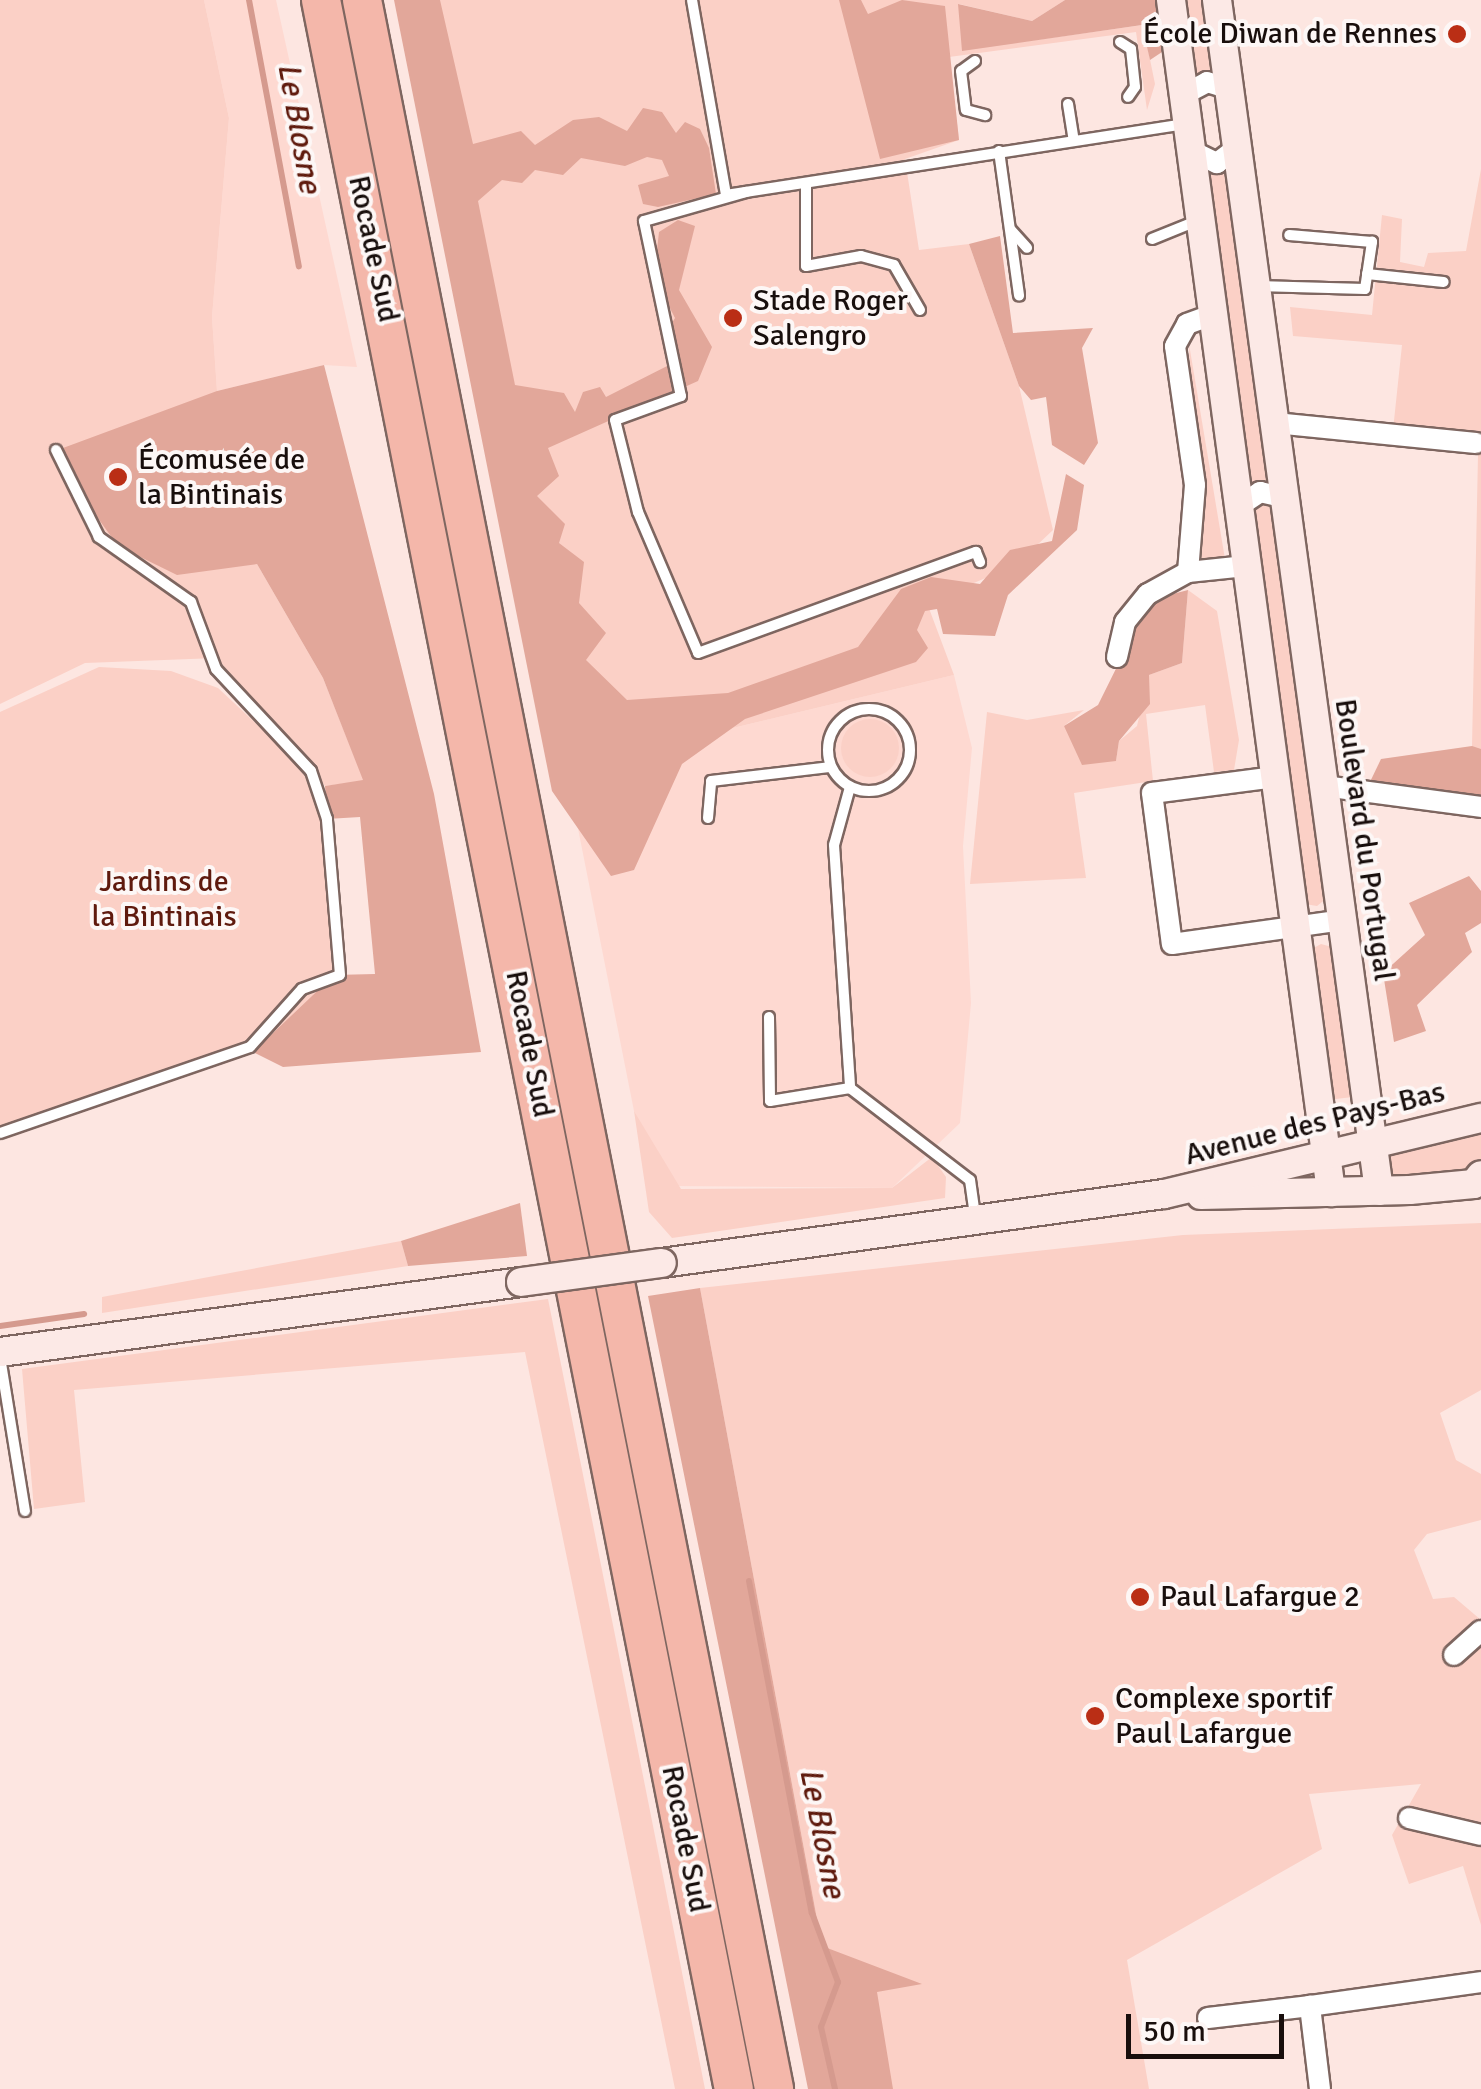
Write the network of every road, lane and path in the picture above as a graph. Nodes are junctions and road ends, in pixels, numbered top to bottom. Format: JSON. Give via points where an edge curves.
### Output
{"nodes":[{"id":1,"x":321,"y":0,"type":"edge"},
{"id":2,"x":362,"y":0,"type":"edge"},
{"id":3,"x":692,"y":0,"type":"edge"},
{"id":4,"x":1171,"y":0,"type":"edge"},
{"id":5,"x":1217,"y":0,"type":"edge"},
{"id":6,"x":1120,"y":42,"type":"dead end"},
{"id":7,"x":975,"y":61,"type":"dead end"},
{"id":8,"x":1230,"y":89,"type":"junction"},
{"id":9,"x":1183,"y":95,"type":"junction"},
{"id":10,"x":1128,"y":97,"type":"dead end"},
{"id":11,"x":1068,"y":104,"type":"dead end"},
{"id":12,"x":985,"y":116,"type":"dead end"},
{"id":13,"x":1189,"y":137,"type":"junction"},
{"id":14,"x":1074,"y":140,"type":"junction"},
{"id":15,"x":1238,"y":147,"type":"junction"},
{"id":16,"x":999,"y":151,"type":"junction"},
{"id":17,"x":806,"y":184,"type":"junction"},
{"id":18,"x":746,"y":192,"type":"junction"},
{"id":19,"x":1200,"y":220,"type":"junction"},
{"id":20,"x":1010,"y":229,"type":"junction"},
{"id":21,"x":1289,"y":235,"type":"dead end"},
{"id":22,"x":1152,"y":239,"type":"dead end"},
{"id":23,"x":1026,"y":248,"type":"dead end"},
{"id":24,"x":1367,"y":274,"type":"junction"},
{"id":25,"x":1444,"y":282,"type":"dead end"},
{"id":26,"x":1257,"y":286,"type":"junction"},
{"id":27,"x":1020,"y":296,"type":"dead end"},
{"id":28,"x":920,"y":310,"type":"dead end"},
{"id":29,"x":1212,"y":315,"type":"junction"},
{"id":30,"x":1275,"y":424,"type":"junction"},
{"id":31,"x":1476,"y":443,"type":"dead end"},
{"id":32,"x":56,"y":450,"type":"dead end"},
{"id":33,"x":1285,"y":498,"type":"junction"},
{"id":34,"x":1238,"y":507,"type":"junction"},
{"id":35,"x":980,"y":562,"type":"dead end"},
{"id":36,"x":1246,"y":566,"type":"junction"},
{"id":37,"x":1188,"y":572,"type":"junction"},
{"id":38,"x":1117,"y":656,"type":"dead end"},
{"id":39,"x":831,"y":767,"type":"junction"},
{"id":40,"x":1275,"y":777,"type":"junction"},
{"id":41,"x":1324,"y":786,"type":"junction"},
{"id":42,"x":850,"y":787,"type":"junction"},
{"id":43,"x":1481,"y":808,"type":"edge"},
{"id":44,"x":708,"y":818,"type":"dead end"},
{"id":45,"x":1342,"y":920,"type":"junction"},
{"id":46,"x":1295,"y":927,"type":"junction"},
{"id":47,"x":769,"y":1016,"type":"dead end"},
{"id":48,"x":850,"y":1088,"type":"junction"},
{"id":49,"x":1481,"y":1118,"type":"edge"},
{"id":50,"x":0,"y":1133,"type":"edge"},
{"id":51,"x":1372,"y":1141,"type":"junction"},
{"id":52,"x":1325,"y":1149,"type":"junction"},
{"id":53,"x":1481,"y":1175,"type":"edge"},
{"id":54,"x":1378,"y":1191,"type":"junction"},
{"id":55,"x":1331,"y":1192,"type":"junction"},
{"id":56,"x":1164,"y":1194,"type":"junction"},
{"id":57,"x":976,"y":1220,"type":"junction"},
{"id":58,"x":0,"y":1355,"type":"edge"},
{"id":59,"x":25,"y":1510,"type":"dead end"},
{"id":60,"x":1481,"y":1631,"type":"edge"},
{"id":61,"x":1454,"y":1655,"type":"dead end"},
{"id":62,"x":1409,"y":1818,"type":"dead end"},
{"id":63,"x":1481,"y":1834,"type":"edge"},
{"id":64,"x":1481,"y":1982,"type":"edge"},
{"id":65,"x":1310,"y":2006,"type":"junction"},
{"id":66,"x":1208,"y":2018,"type":"dead end"},
{"id":67,"x":734,"y":2089,"type":"edge"},
{"id":68,"x":774,"y":2089,"type":"edge"},
{"id":69,"x":1320,"y":2089,"type":"edge"}],
"edges":[{"from":1,"to":67,"type":"highway","name":"Rocade Sud"},
{"from":2,"to":68,"type":"highway","name":"Rocade Sud"},
{"from":3,"to":18,"type":"lane","via":[[726,194]]},
{"from":4,"to":9,"type":"street"},
{"from":5,"to":8,"type":"street","name":"Boulevard du Portugal"},
{"from":6,"to":10,"type":"lane","via":[[1130,50],[1136,87]]},
{"from":7,"to":12,"type":"lane","via":[[961,71],[966,110]]},
{"from":8,"to":9,"type":"street","via":[[1207,82]]},
{"from":8,"to":15,"type":"street","name":"Boulevard du Portugal"},
{"from":9,"to":13,"type":"street"},
{"from":11,"to":14,"type":"lane"},
{"from":13,"to":14,"type":"lane"},
{"from":13,"to":15,"type":"street","via":[[1217,163]]},
{"from":13,"to":19,"type":"street"},
{"from":14,"to":16,"type":"lane"},
{"from":15,"to":26,"type":"street","name":"Boulevard du Portugal"},
{"from":16,"to":17,"type":"lane"},
{"from":16,"to":20,"type":"lane"},
{"from":17,"to":18,"type":"lane"},
{"from":17,"to":28,"type":"lane","via":[[806,266],[861,256],[894,264]]},
{"from":18,"to":35,"type":"lane","via":[[644,221],[680,396],[615,420],[638,512],[698,654],[976,552]]},
{"from":19,"to":22,"type":"lane"},
{"from":19,"to":29,"type":"street"},
{"from":20,"to":23,"type":"lane"},
{"from":20,"to":27,"type":"lane"},
{"from":21,"to":24,"type":"lane","via":[[1372,242]]},
{"from":24,"to":25,"type":"lane"},
{"from":24,"to":26,"type":"lane","via":[[1365,289]]},
{"from":26,"to":30,"type":"street","name":"Boulevard du Portugal"},
{"from":29,"to":34,"type":"street"},
{"from":29,"to":37,"type":"street","via":[[1187,324],[1175,346],[1195,485]]},
{"from":30,"to":31,"type":"street"},
{"from":30,"to":33,"type":"street","name":"Boulevard du Portugal"},
{"from":32,"to":50,"type":"lane","via":[[98,538],[191,602],[216,669],[311,770],[327,820],[340,976],[302,988],[250,1047]]},
{"from":33,"to":34,"type":"street","via":[[1260,492]]},
{"from":33,"to":41,"type":"street","name":"Boulevard du Portugal"},
{"from":34,"to":36,"type":"street"},
{"from":36,"to":37,"type":"street"},
{"from":36,"to":40,"type":"street"},
{"from":37,"to":38,"type":"street","via":[[1148,594],[1125,622]]},
{"from":39,"to":42,"type":"lane"},
{"from":39,"to":42,"type":"lane","via":[[829,740],[843,718],[882,710],[903,727],[911,753],[900,778],[876,792]]},
{"from":39,"to":44,"type":"lane","via":[[711,781]]},
{"from":40,"to":46,"type":"street"},
{"from":40,"to":46,"type":"street","via":[[1152,793],[1172,944]]},
{"from":41,"to":43,"type":"street"},
{"from":41,"to":45,"type":"street","name":"Boulevard du Portugal"},
{"from":42,"to":48,"type":"lane","via":[[834,845]]},
{"from":45,"to":46,"type":"street"},
{"from":45,"to":51,"type":"street","name":"Boulevard du Portugal"},
{"from":46,"to":52,"type":"street"},
{"from":47,"to":48,"type":"lane","via":[[770,1101]]},
{"from":48,"to":57,"type":"lane","via":[[970,1180]]},
{"from":49,"to":51,"type":"street","name":"Avenue des Pays-Bas"},
{"from":51,"to":52,"type":"street","name":"Avenue des Pays-Bas"},
{"from":51,"to":54,"type":"street","name":"Boulevard du Portugal"},
{"from":52,"to":55,"type":"street"},
{"from":52,"to":56,"type":"street","name":"Avenue des Pays-Bas"},
{"from":53,"to":54,"type":"street","name":"Avenue des Pays-Bas","via":[[1474,1184]]},
{"from":54,"to":55,"type":"street","name":"Avenue des Pays-Bas"},
{"from":55,"to":56,"type":"street","name":"Avenue des Pays-Bas"},
{"from":56,"to":57,"type":"street","name":"Avenue des Pays-Bas"},
{"from":57,"to":58,"type":"street","name":"Avenue des Pays-Bas","bridge":true},
{"from":58,"to":59,"type":"lane"},
{"from":60,"to":61,"type":"street"},
{"from":62,"to":63,"type":"street"},
{"from":64,"to":65,"type":"street"},
{"from":65,"to":66,"type":"street"},
{"from":65,"to":69,"type":"street"}]}
